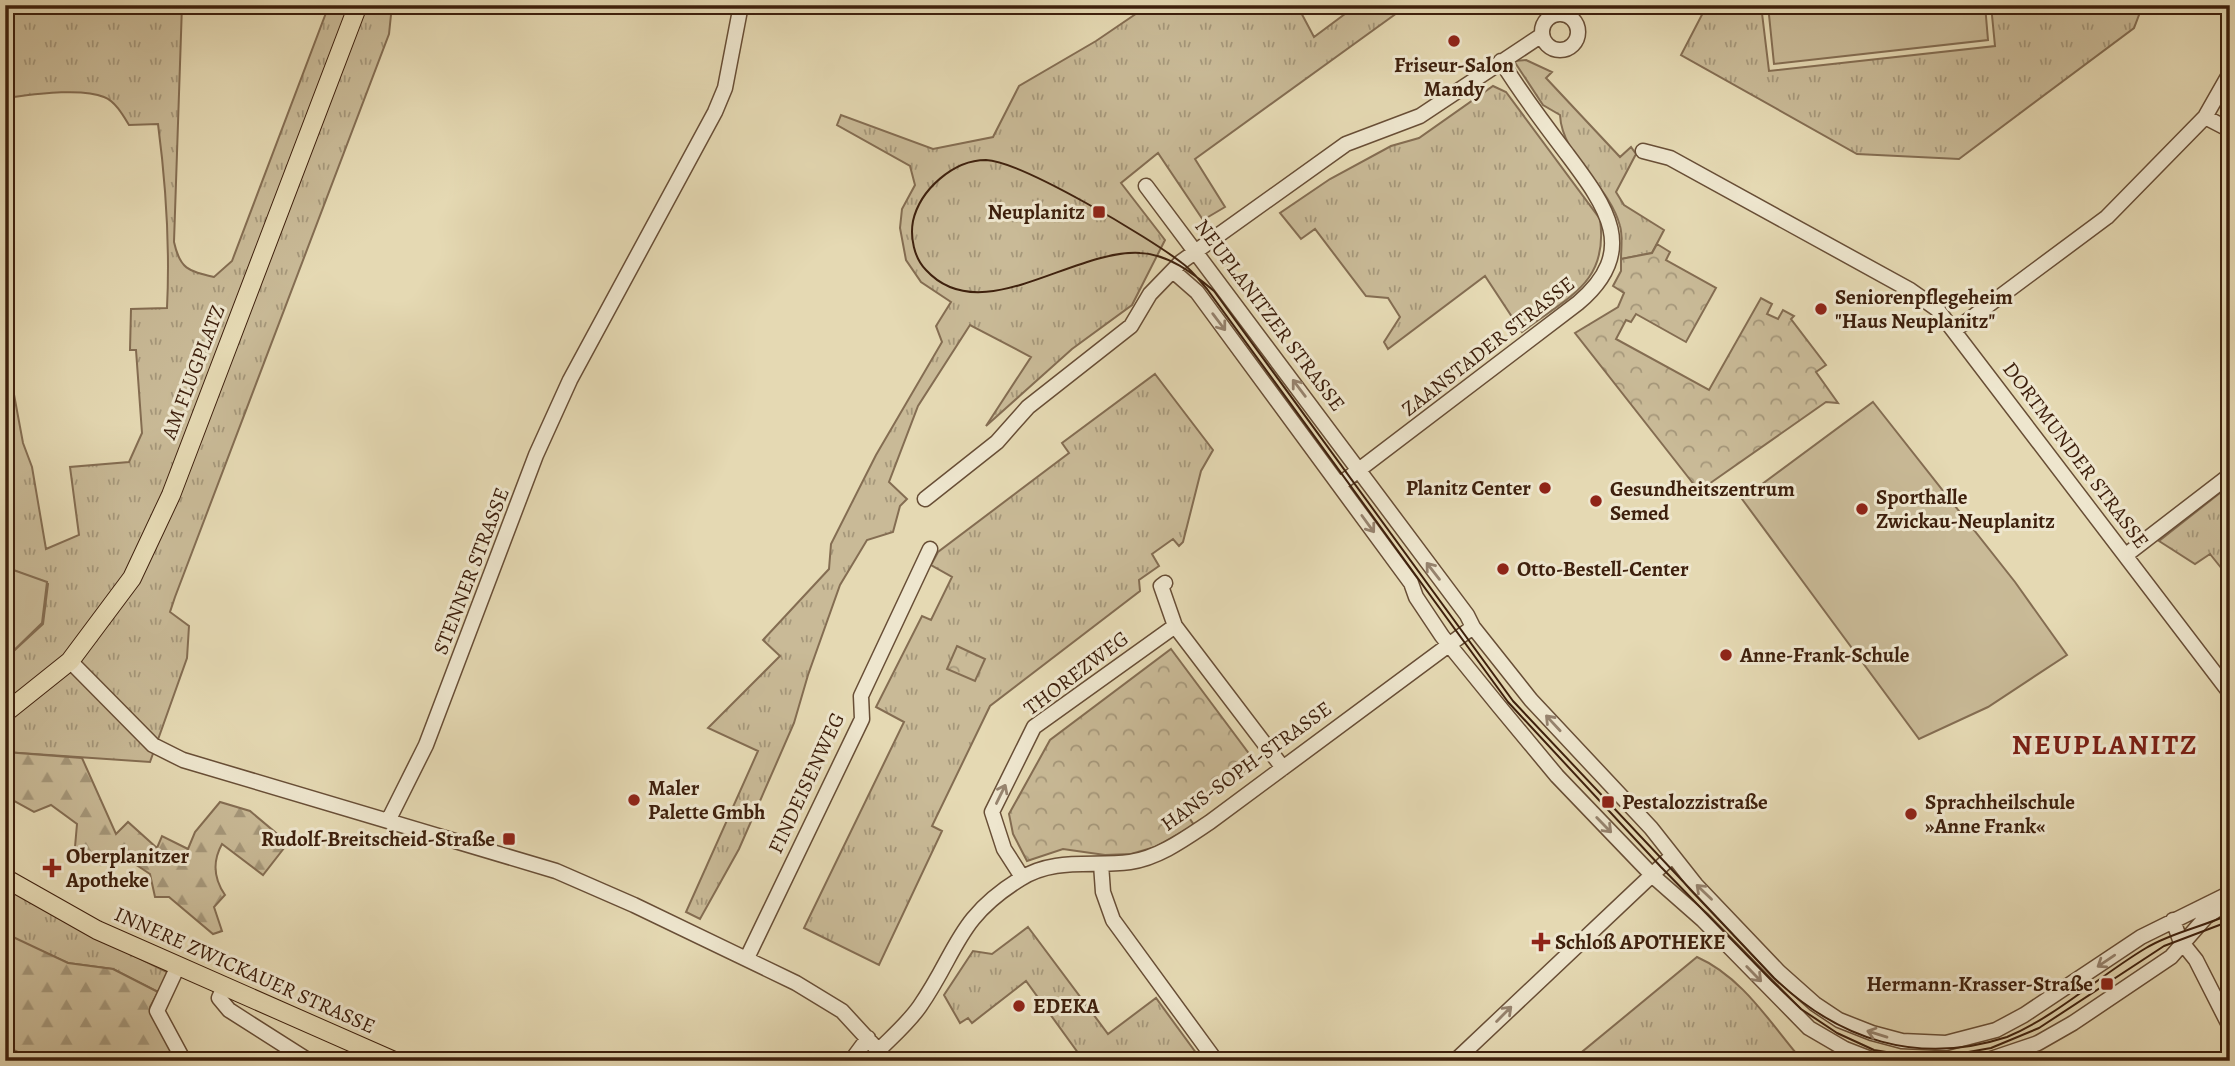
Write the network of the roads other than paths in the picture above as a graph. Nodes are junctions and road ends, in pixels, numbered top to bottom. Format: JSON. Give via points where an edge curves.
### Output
{"nodes":[{"id":1,"x":358,"y":5,"type":"edge"},
{"id":2,"x":741,"y":5,"type":"edge"},
{"id":3,"x":1542,"y":35,"type":"dead end"},
{"id":4,"x":1501,"y":61,"type":"junction"},
{"id":5,"x":2230,"y":72,"type":"edge"},
{"id":6,"x":2206,"y":117,"type":"junction"},
{"id":7,"x":2230,"y":130,"type":"edge"},
{"id":8,"x":1643,"y":151,"type":"dead end"},
{"id":9,"x":1146,"y":186,"type":"dead end"},
{"id":10,"x":1196,"y":253,"type":"junction"},
{"id":11,"x":1173,"y":271,"type":"junction"},
{"id":12,"x":1955,"y":330,"type":"junction"},
{"id":13,"x":1360,"y":469,"type":"junction"},
{"id":14,"x":2230,"y":475,"type":"edge"},
{"id":15,"x":1339,"y":485,"type":"junction"},
{"id":16,"x":926,"y":499,"type":"dead end"},
{"id":17,"x":930,"y":549,"type":"dead end"},
{"id":18,"x":2126,"y":555,"type":"junction"},
{"id":19,"x":1165,"y":583,"type":"dead end"},
{"id":20,"x":1175,"y":626,"type":"junction"},
{"id":21,"x":1473,"y":627,"type":"junction"},
{"id":22,"x":1449,"y":644,"type":"junction"},
{"id":23,"x":70,"y":661,"type":"junction"},
{"id":24,"x":2230,"y":693,"type":"edge"},
{"id":25,"x":5,"y":713,"type":"edge"},
{"id":26,"x":1283,"y":768,"type":"junction"},
{"id":27,"x":388,"y":821,"type":"junction"},
{"id":28,"x":1671,"y":857,"type":"junction"},
{"id":29,"x":1101,"y":864,"type":"junction"},
{"id":30,"x":1653,"y":876,"type":"junction"},
{"id":31,"x":1022,"y":877,"type":"junction"},
{"id":32,"x":5,"y":878,"type":"edge"},
{"id":33,"x":2230,"y":893,"type":"edge"},
{"id":34,"x":2230,"y":901,"type":"edge"},
{"id":35,"x":2173,"y":920,"type":"junction"},
{"id":36,"x":2182,"y":943,"type":"junction"},
{"id":37,"x":747,"y":958,"type":"junction"},
{"id":38,"x":178,"y":966,"type":"junction"},
{"id":39,"x":224,"y":987,"type":"junction"},
{"id":40,"x":2230,"y":1027,"type":"edge"},
{"id":41,"x":869,"y":1038,"type":"junction"},
{"id":42,"x":884,"y":1055,"type":"edge"},
{"id":43,"x":184,"y":1061,"type":"edge"},
{"id":44,"x":309,"y":1061,"type":"edge"},
{"id":45,"x":394,"y":1061,"type":"edge"},
{"id":46,"x":851,"y":1061,"type":"edge"},
{"id":47,"x":1216,"y":1061,"type":"edge"},
{"id":48,"x":1455,"y":1061,"type":"edge"},
{"id":49,"x":1876,"y":1061,"type":"edge"},
{"id":50,"x":1985,"y":1061,"type":"edge"}],
"edges":[{"from":1,"to":23,"type":"main road","name":"AM FLUGPLATZ","via":[[171,495],[132,578]]},
{"from":2,"to":27,"type":"street","name":"STENNER STRASSE","via":[[725,88],[715,112],[569,380],[426,745]]},
{"from":3,"to":4,"type":"street"},
{"from":4,"to":10,"type":"street","via":[[1420,116],[1346,144]]},
{"from":4,"to":13,"type":"street","name":"ZAANSTADER STRASSE","via":[[1591,185],[1609,218],[1612,250],[1606,271],[1596,288],[1578,303]]},
{"from":5,"to":6,"type":"street"},
{"from":6,"to":7,"type":"street"},
{"from":6,"to":12,"type":"street","via":[[2107,217]]},
{"from":8,"to":12,"type":"street","name":"DORTMUNDER STRASSE","via":[[1670,158],[1910,289]]},
{"from":9,"to":10,"type":"street","name":"NEUPLANITZER STRASSE"},
{"from":10,"to":11,"type":"street"},
{"from":13,"to":10,"type":"street","name":"NEUPLANITZER STRASSE","one_way":true},
{"from":11,"to":15,"type":"street","one_way":true,"via":[[1197,292]]},
{"from":11,"to":16,"type":"street","via":[[1150,294],[1131,326],[1028,407],[997,442]]},
{"from":12,"to":18,"type":"street","name":"DORTMUNDER STRASSE"},
{"from":13,"to":15,"type":"street"},
{"from":21,"to":13,"type":"street","name":"NEUPLANITZER STRASSE","one_way":true},
{"from":14,"to":18,"type":"street"},
{"from":15,"to":22,"type":"street","one_way":true},
{"from":17,"to":37,"type":"street","name":"FINDEISENWEG","via":[[861,696],[862,719]]},
{"from":18,"to":24,"type":"street","name":"DORTMUNDER STRASSE"},
{"from":19,"to":20,"type":"street","via":[[1161,586],[1165,606]]},
{"from":20,"to":26,"type":"street"},
{"from":31,"to":20,"type":"street","name":"THOREZWEG","one_way":true,"via":[[1004,849],[992,812],[1034,727]]},
{"from":21,"to":22,"type":"street"},
{"from":28,"to":21,"type":"street","name":"NEUPLANITZER STRASSE","one_way":true,"via":[[1663,841],[1531,700]]},
{"from":22,"to":26,"type":"street","name":"HANS-SOPH-STRASSE"},
{"from":22,"to":30,"type":"street","one_way":true,"via":[[1557,776]]},
{"from":23,"to":25,"type":"main road","name":"AM FLUGPLATZ"},
{"from":23,"to":27,"type":"street","via":[[153,745],[183,760]]},
{"from":26,"to":29,"type":"street","name":"HANS-SOPH-STRASSE","via":[[1176,844],[1132,862]]},
{"from":27,"to":37,"type":"street","via":[[556,871]]},
{"from":28,"to":30,"type":"street"},
{"from":35,"to":28,"type":"street","name":"NEUPLANITZER STRASSE","one_way":true,"via":[[2008,1024],[1946,1043],[1902,1041],[1845,1023],[1815,1004]]},
{"from":29,"to":31,"type":"street","name":"HANS-SOPH-STRASSE","via":[[1062,865]]},
{"from":29,"to":47,"type":"street","via":[[1103,892],[1113,920]]},
{"from":48,"to":30,"type":"street","one_way":true},
{"from":30,"to":49,"type":"street","one_way":true,"via":[[1696,913],[1809,1028]]},
{"from":31,"to":42,"type":"street","name":"HANS-SOPH-STRASSE","via":[[985,903],[969,921],[922,1003]]},
{"from":32,"to":38,"type":"main road","name":"INNERE ZWICKAUER STRASSE","via":[[97,930]]},
{"from":33,"to":35,"type":"street","name":"NEUPLANITZER STRASSE"},
{"from":34,"to":36,"type":"street","via":[[2206,917]]},
{"from":35,"to":36,"type":"street"},
{"from":36,"to":40,"type":"street","via":[[2196,960]]},
{"from":36,"to":50,"type":"street","via":[[2171,957],[2058,1033]]},
{"from":37,"to":41,"type":"street","via":[[842,1012]]},
{"from":38,"to":39,"type":"main road","name":"INNERE ZWICKAUER STRASSE"},
{"from":38,"to":43,"type":"street","via":[[157,1011]]},
{"from":39,"to":44,"type":"street","via":[[219,998],[229,1010]]},
{"from":39,"to":45,"type":"main road","name":"INNERE ZWICKAUER STRASSE"},
{"from":41,"to":42,"type":"street"},
{"from":41,"to":46,"type":"street"}]}
